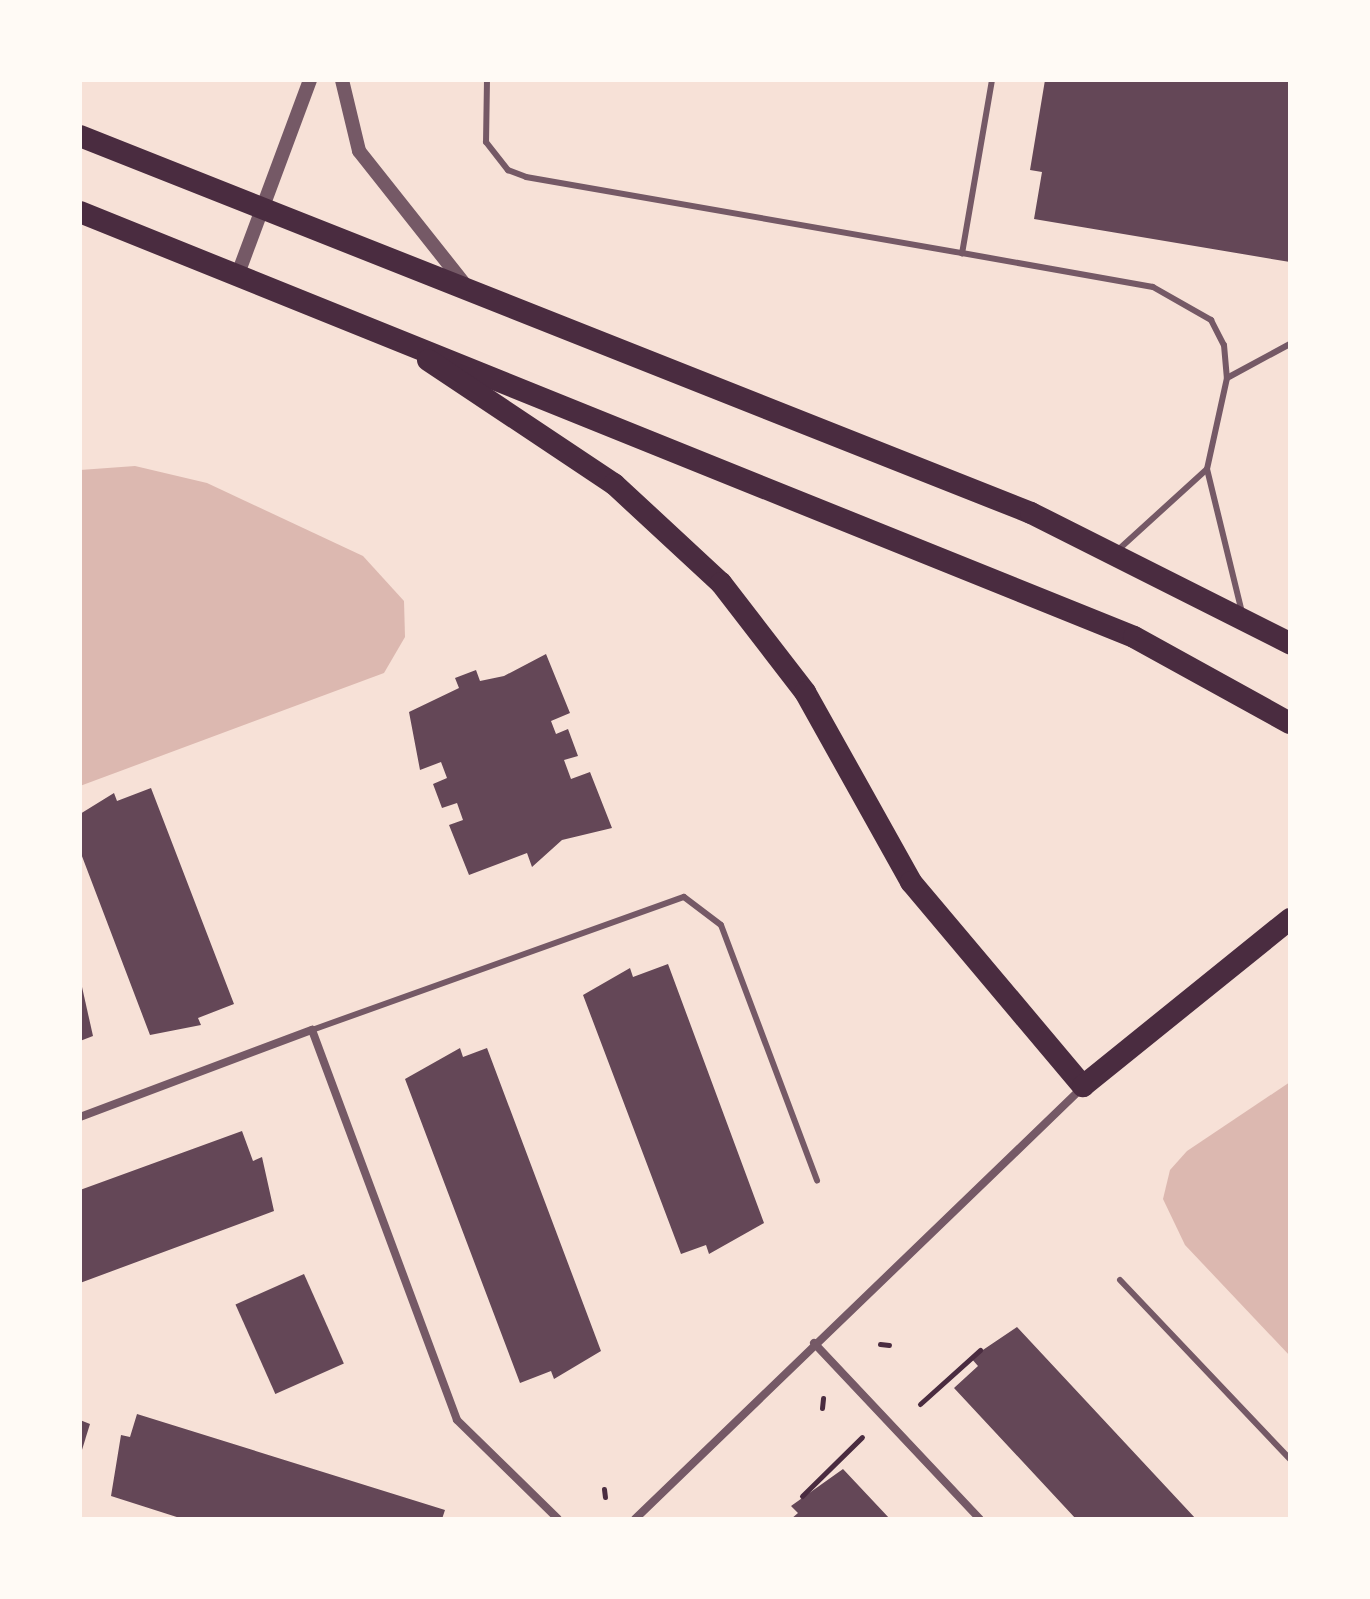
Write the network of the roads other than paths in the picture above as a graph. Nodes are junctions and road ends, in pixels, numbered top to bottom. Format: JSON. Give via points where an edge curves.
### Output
{"nodes":[{"id":1,"x":310,"y":80,"type":"edge"},
{"id":2,"x":342,"y":80,"type":"edge"},
{"id":3,"x":487,"y":80,"type":"edge"},
{"id":4,"x":992,"y":80,"type":"edge"},
{"id":5,"x":80,"y":136,"type":"edge"},
{"id":6,"x":262,"y":208,"type":"junction"},
{"id":7,"x":80,"y":212,"type":"edge"},
{"id":8,"x":962,"y":253,"type":"junction"},
{"id":9,"x":239,"y":271,"type":"junction"},
{"id":10,"x":466,"y":286,"type":"junction"},
{"id":11,"x":387,"y":333,"type":"junction"},
{"id":12,"x":1290,"y":344,"type":"edge"},
{"id":13,"x":1227,"y":378,"type":"junction"},
{"id":14,"x":1207,"y":469,"type":"junction"},
{"id":15,"x":1114,"y":553,"type":"junction"},
{"id":16,"x":1242,"y":615,"type":"junction"},
{"id":17,"x":1290,"y":643,"type":"edge"},
{"id":18,"x":1290,"y":723,"type":"edge"},
{"id":19,"x":1290,"y":919,"type":"edge"},
{"id":20,"x":312,"y":1030,"type":"junction"},
{"id":21,"x":1083,"y":1086,"type":"junction"},
{"id":22,"x":80,"y":1117,"type":"edge"},
{"id":23,"x":817,"y":1181,"type":"dead end"},
{"id":24,"x":1120,"y":1280,"type":"dead end"},
{"id":25,"x":814,"y":1343,"type":"junction"},
{"id":26,"x":1290,"y":1459,"type":"edge"},
{"id":27,"x":558,"y":1519,"type":"edge"},
{"id":28,"x":635,"y":1519,"type":"edge"},
{"id":29,"x":980,"y":1519,"type":"edge"}],
"edges":[{"from":1,"to":6,"type":"street"},
{"from":2,"to":10,"type":"street","via":[[359,151]]},
{"from":3,"to":8,"type":"lane","via":[[486,142],[508,170],[526,177]]},
{"from":4,"to":8,"type":"lane"},
{"from":5,"to":6,"type":"highway"},
{"from":6,"to":9,"type":"street"},
{"from":6,"to":10,"type":"highway"},
{"from":7,"to":9,"type":"highway"},
{"from":8,"to":13,"type":"lane","via":[[1177,296],[1219,331]]},
{"from":9,"to":11,"type":"highway"},
{"from":10,"to":15,"type":"highway"},
{"from":11,"to":18,"type":"highway","via":[[1134,637]]},
{"from":11,"to":21,"type":"highway","via":[[614,484],[721,583],[805,692],[911,882]]},
{"from":12,"to":13,"type":"lane"},
{"from":13,"to":14,"type":"lane"},
{"from":14,"to":15,"type":"lane"},
{"from":14,"to":16,"type":"lane"},
{"from":15,"to":16,"type":"highway"},
{"from":16,"to":17,"type":"highway"},
{"from":19,"to":21,"type":"highway"},
{"from":20,"to":22,"type":"street"},
{"from":20,"to":23,"type":"lane","via":[[684,897],[721,925]]},
{"from":20,"to":27,"type":"street","via":[[457,1420]]},
{"from":21,"to":25,"type":"street"},
{"from":24,"to":26,"type":"lane"},
{"from":25,"to":28,"type":"street"},
{"from":25,"to":29,"type":"street"}]}
